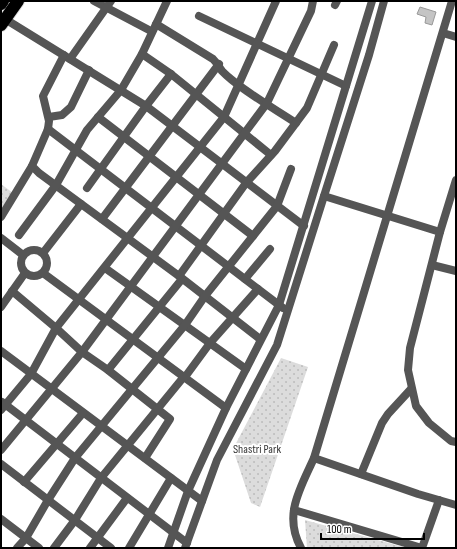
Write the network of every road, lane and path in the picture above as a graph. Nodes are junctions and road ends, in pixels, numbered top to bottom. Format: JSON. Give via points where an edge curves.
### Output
{"nodes":[{"id":1,"x":3,"y":1,"type":"edge"},
{"id":2,"x":18,"y":1,"type":"edge"},
{"id":3,"x":94,"y":1,"type":"edge"},
{"id":4,"x":111,"y":1,"type":"edge"},
{"id":5,"x":167,"y":1,"type":"edge"},
{"id":6,"x":276,"y":1,"type":"edge"},
{"id":7,"x":313,"y":1,"type":"edge"},
{"id":8,"x":372,"y":1,"type":"edge"},
{"id":9,"x":384,"y":1,"type":"edge"},
{"id":10,"x":452,"y":1,"type":"edge"},
{"id":11,"x":1,"y":4,"type":"edge"},
{"id":12,"x":106,"y":9,"type":"junction"},
{"id":13,"x":199,"y":16,"type":"dead end"},
{"id":14,"x":3,"y":22,"type":"edge"},
{"id":15,"x":156,"y":24,"type":"junction"},
{"id":16,"x":149,"y":30,"type":"dead end"},
{"id":17,"x":443,"y":33,"type":"junction"},
{"id":18,"x":456,"y":37,"type":"edge"},
{"id":19,"x":257,"y":44,"type":"junction"},
{"id":20,"x":334,"y":44,"type":"dead end"},
{"id":21,"x":142,"y":54,"type":"junction"},
{"id":22,"x":67,"y":57,"type":"junction"},
{"id":23,"x":288,"y":58,"type":"junction"},
{"id":24,"x":219,"y":64,"type":"junction"},
{"id":25,"x":89,"y":70,"type":"junction"},
{"id":26,"x":171,"y":74,"type":"junction"},
{"id":27,"x":320,"y":74,"type":"junction"},
{"id":28,"x":239,"y":84,"type":"junction"},
{"id":29,"x":346,"y":86,"type":"junction"},
{"id":30,"x":121,"y":90,"type":"junction"},
{"id":31,"x":196,"y":94,"type":"junction"},
{"id":32,"x":267,"y":103,"type":"junction"},
{"id":33,"x":146,"y":106,"type":"junction"},
{"id":34,"x":49,"y":117,"type":"junction"},
{"id":35,"x":98,"y":117,"type":"junction"},
{"id":36,"x":224,"y":117,"type":"junction"},
{"id":37,"x":296,"y":123,"type":"junction"},
{"id":38,"x":172,"y":126,"type":"junction"},
{"id":39,"x":48,"y":129,"type":"junction"},
{"id":40,"x":245,"y":134,"type":"junction"},
{"id":41,"x":124,"y":137,"type":"junction"},
{"id":42,"x":200,"y":147,"type":"junction"},
{"id":43,"x":76,"y":150,"type":"junction"},
{"id":44,"x":271,"y":155,"type":"junction"},
{"id":45,"x":150,"y":157,"type":"junction"},
{"id":46,"x":222,"y":164,"type":"junction"},
{"id":47,"x":32,"y":166,"type":"junction"},
{"id":48,"x":291,"y":169,"type":"dead end"},
{"id":49,"x":101,"y":170,"type":"junction"},
{"id":50,"x":176,"y":177,"type":"junction"},
{"id":51,"x":456,"y":180,"type":"edge"},
{"id":52,"x":246,"y":183,"type":"junction"},
{"id":53,"x":56,"y":185,"type":"junction"},
{"id":54,"x":125,"y":187,"type":"junction"},
{"id":55,"x":87,"y":188,"type":"dead end"},
{"id":56,"x":199,"y":195,"type":"junction"},
{"id":57,"x":324,"y":196,"type":"junction"},
{"id":58,"x":81,"y":204,"type":"junction"},
{"id":59,"x":277,"y":206,"type":"junction"},
{"id":60,"x":152,"y":208,"type":"junction"},
{"id":61,"x":224,"y":214,"type":"junction"},
{"id":62,"x":388,"y":216,"type":"junction"},
{"id":63,"x":1,"y":217,"type":"edge"},
{"id":64,"x":102,"y":219,"type":"junction"},
{"id":65,"x":175,"y":226,"type":"junction"},
{"id":66,"x":304,"y":226,"type":"junction"},
{"id":67,"x":440,"y":232,"type":"junction"},
{"id":68,"x":19,"y":234,"type":"dead end"},
{"id":69,"x":253,"y":236,"type":"junction"},
{"id":70,"x":1,"y":238,"type":"edge"},
{"id":71,"x":128,"y":239,"type":"junction"},
{"id":72,"x":202,"y":246,"type":"junction"},
{"id":73,"x":270,"y":249,"type":"dead end"},
{"id":74,"x":43,"y":253,"type":"junction"},
{"id":75,"x":23,"y":255,"type":"junction"},
{"id":76,"x":153,"y":257,"type":"junction"},
{"id":77,"x":432,"y":265,"type":"junction"},
{"id":78,"x":230,"y":267,"type":"junction"},
{"id":79,"x":105,"y":268,"type":"junction"},
{"id":80,"x":456,"y":271,"type":"edge"},
{"id":81,"x":26,"y":273,"type":"junction"},
{"id":82,"x":43,"y":273,"type":"junction"},
{"id":83,"x":181,"y":277,"type":"junction"},
{"id":84,"x":245,"y":279,"type":"junction"},
{"id":85,"x":130,"y":286,"type":"junction"},
{"id":86,"x":258,"y":289,"type":"junction"},
{"id":87,"x":12,"y":291,"type":"junction"},
{"id":88,"x":205,"y":296,"type":"junction"},
{"id":89,"x":79,"y":300,"type":"junction"},
{"id":90,"x":279,"y":305,"type":"junction"},
{"id":91,"x":1,"y":307,"type":"edge"},
{"id":92,"x":159,"y":307,"type":"junction"},
{"id":93,"x":288,"y":312,"type":"junction"},
{"id":94,"x":232,"y":317,"type":"junction"},
{"id":95,"x":106,"y":319,"type":"junction"},
{"id":96,"x":185,"y":325,"type":"junction"},
{"id":97,"x":56,"y":328,"type":"junction"},
{"id":98,"x":133,"y":339,"type":"junction"},
{"id":99,"x":260,"y":339,"type":"junction"},
{"id":100,"x":210,"y":343,"type":"junction"},
{"id":101,"x":1,"y":352,"type":"edge"},
{"id":102,"x":82,"y":352,"type":"junction"},
{"id":103,"x":157,"y":357,"type":"junction"},
{"id":104,"x":246,"y":369,"type":"junction"},
{"id":105,"x":108,"y":370,"type":"junction"},
{"id":106,"x":30,"y":374,"type":"junction"},
{"id":107,"x":185,"y":378,"type":"junction"},
{"id":108,"x":411,"y":389,"type":"junction"},
{"id":109,"x":51,"y":390,"type":"junction"},
{"id":110,"x":132,"y":390,"type":"junction"},
{"id":111,"x":2,"y":405,"type":"edge"},
{"id":112,"x":226,"y":408,"type":"junction"},
{"id":113,"x":158,"y":410,"type":"junction"},
{"id":114,"x":83,"y":413,"type":"junction"},
{"id":115,"x":25,"y":420,"type":"junction"},
{"id":116,"x":102,"y":427,"type":"junction"},
{"id":117,"x":456,"y":442,"type":"edge"},
{"id":118,"x":56,"y":444,"type":"junction"},
{"id":119,"x":127,"y":445,"type":"junction"},
{"id":120,"x":1,"y":450,"type":"edge"},
{"id":121,"x":76,"y":458,"type":"junction"},
{"id":122,"x":145,"y":458,"type":"junction"},
{"id":123,"x":314,"y":458,"type":"junction"},
{"id":124,"x":1,"y":464,"type":"edge"},
{"id":125,"x":361,"y":474,"type":"junction"},
{"id":126,"x":101,"y":478,"type":"junction"},
{"id":127,"x":171,"y":478,"type":"junction"},
{"id":128,"x":24,"y":482,"type":"junction"},
{"id":129,"x":188,"y":491,"type":"junction"},
{"id":130,"x":127,"y":498,"type":"junction"},
{"id":131,"x":48,"y":500,"type":"junction"},
{"id":132,"x":202,"y":500,"type":"junction"},
{"id":133,"x":439,"y":500,"type":"junction"},
{"id":134,"x":456,"y":505,"type":"edge"},
{"id":135,"x":294,"y":510,"type":"junction"},
{"id":136,"x":150,"y":515,"type":"junction"},
{"id":137,"x":1,"y":519,"type":"edge"},
{"id":138,"x":75,"y":520,"type":"junction"},
{"id":139,"x":174,"y":533,"type":"junction"},
{"id":140,"x":26,"y":538,"type":"junction"},
{"id":141,"x":98,"y":538,"type":"junction"},
{"id":142,"x":186,"y":546,"type":"edge"},
{"id":143,"x":17,"y":548,"type":"edge"},
{"id":144,"x":39,"y":548,"type":"edge"},
{"id":145,"x":54,"y":548,"type":"edge"},
{"id":146,"x":90,"y":548,"type":"edge"},
{"id":147,"x":111,"y":548,"type":"edge"},
{"id":148,"x":129,"y":548,"type":"edge"},
{"id":149,"x":168,"y":548,"type":"edge"},
{"id":150,"x":301,"y":548,"type":"edge"},
{"id":151,"x":422,"y":548,"type":"edge"}],
"edges":[{"from":1,"to":11,"type":"highway"},
{"from":2,"to":14,"type":"highway"},
{"from":3,"to":12,"type":"street"},
{"from":4,"to":12,"type":"street"},
{"from":5,"to":15,"type":"street"},
{"from":6,"to":19,"type":"street"},
{"from":7,"to":23,"type":"street"},
{"from":8,"to":29,"type":"street"},
{"from":9,"to":57,"type":"street"},
{"from":10,"to":17,"type":"street"},
{"from":12,"to":16,"type":"street"},
{"from":12,"to":22,"type":"street"},
{"from":13,"to":19,"type":"street"},
{"from":14,"to":22,"type":"street"},
{"from":15,"to":21,"type":"street"},
{"from":15,"to":24,"type":"street"},
{"from":17,"to":18,"type":"street"},
{"from":17,"to":62,"type":"street"},
{"from":19,"to":23,"type":"street"},
{"from":19,"to":28,"type":"street"},
{"from":20,"to":27,"type":"street"},
{"from":21,"to":26,"type":"street"},
{"from":21,"to":30,"type":"street"},
{"from":22,"to":25,"type":"street"},
{"from":22,"to":34,"type":"street","via":[[43,96]]},
{"from":23,"to":27,"type":"street"},
{"from":23,"to":32,"type":"street"},
{"from":24,"to":28,"type":"street","via":[[222,70]]},
{"from":24,"to":31,"type":"street"},
{"from":25,"to":30,"type":"street"},
{"from":25,"to":34,"type":"street","via":[[71,107],[62,115]]},
{"from":26,"to":31,"type":"street"},
{"from":26,"to":33,"type":"street"},
{"from":27,"to":29,"type":"street"},
{"from":27,"to":37,"type":"street","via":[[307,108]]},
{"from":28,"to":32,"type":"street"},
{"from":28,"to":36,"type":"street"},
{"from":29,"to":66,"type":"street"},
{"from":30,"to":33,"type":"street"},
{"from":30,"to":35,"type":"street"},
{"from":31,"to":36,"type":"street"},
{"from":31,"to":38,"type":"street"},
{"from":32,"to":37,"type":"street"},
{"from":32,"to":40,"type":"street"},
{"from":33,"to":38,"type":"street"},
{"from":33,"to":41,"type":"street"},
{"from":34,"to":39,"type":"street"},
{"from":35,"to":41,"type":"street"},
{"from":35,"to":43,"type":"street"},
{"from":36,"to":40,"type":"street"},
{"from":36,"to":42,"type":"street"},
{"from":37,"to":44,"type":"street"},
{"from":38,"to":42,"type":"street"},
{"from":38,"to":45,"type":"street"},
{"from":39,"to":43,"type":"street"},
{"from":39,"to":47,"type":"street"},
{"from":40,"to":44,"type":"street"},
{"from":40,"to":46,"type":"street"},
{"from":41,"to":45,"type":"street"},
{"from":41,"to":49,"type":"street"},
{"from":42,"to":46,"type":"street"},
{"from":42,"to":50,"type":"street"},
{"from":43,"to":49,"type":"street"},
{"from":43,"to":53,"type":"street"},
{"from":44,"to":52,"type":"street"},
{"from":45,"to":50,"type":"street"},
{"from":45,"to":54,"type":"street"},
{"from":46,"to":52,"type":"street"},
{"from":46,"to":56,"type":"street"},
{"from":47,"to":53,"type":"street"},
{"from":47,"to":63,"type":"street"},
{"from":48,"to":59,"type":"street"},
{"from":49,"to":54,"type":"street"},
{"from":49,"to":55,"type":"street"},
{"from":50,"to":56,"type":"street"},
{"from":50,"to":60,"type":"street"},
{"from":51,"to":67,"type":"street"},
{"from":52,"to":59,"type":"street"},
{"from":52,"to":61,"type":"street"},
{"from":53,"to":58,"type":"street"},
{"from":53,"to":68,"type":"street"},
{"from":54,"to":60,"type":"street"},
{"from":54,"to":64,"type":"street"},
{"from":56,"to":61,"type":"street"},
{"from":56,"to":65,"type":"street"},
{"from":57,"to":62,"type":"street"},
{"from":57,"to":93,"type":"street"},
{"from":58,"to":64,"type":"street"},
{"from":58,"to":74,"type":"street"},
{"from":59,"to":66,"type":"street"},
{"from":59,"to":69,"type":"street"},
{"from":60,"to":65,"type":"street"},
{"from":60,"to":71,"type":"street"},
{"from":61,"to":69,"type":"street"},
{"from":61,"to":72,"type":"street"},
{"from":62,"to":67,"type":"street"},
{"from":62,"to":123,"type":"street"},
{"from":64,"to":71,"type":"street"},
{"from":65,"to":72,"type":"street"},
{"from":65,"to":76,"type":"street"},
{"from":66,"to":90,"type":"street"},
{"from":67,"to":77,"type":"street"},
{"from":69,"to":78,"type":"street"},
{"from":70,"to":75,"type":"street"},
{"from":71,"to":76,"type":"street"},
{"from":71,"to":79,"type":"street"},
{"from":72,"to":78,"type":"street"},
{"from":72,"to":83,"type":"street"},
{"from":73,"to":84,"type":"street"},
{"from":74,"to":75,"type":"street","via":[[33,250]]},
{"from":74,"to":82,"type":"street","via":[[48,263]]},
{"from":75,"to":81,"type":"street","via":[[21,263]]},
{"from":76,"to":83,"type":"street"},
{"from":76,"to":85,"type":"street"},
{"from":77,"to":80,"type":"street"},
{"from":77,"to":108,"type":"street","via":[[410,348],[408,370]]},
{"from":78,"to":84,"type":"street"},
{"from":78,"to":88,"type":"street"},
{"from":79,"to":85,"type":"street"},
{"from":79,"to":89,"type":"street"},
{"from":81,"to":82,"type":"street","via":[[32,276]]},
{"from":81,"to":87,"type":"street"},
{"from":82,"to":89,"type":"street"},
{"from":83,"to":88,"type":"street"},
{"from":83,"to":92,"type":"street"},
{"from":84,"to":86,"type":"street"},
{"from":85,"to":92,"type":"street"},
{"from":85,"to":95,"type":"street"},
{"from":86,"to":90,"type":"street"},
{"from":86,"to":94,"type":"street"},
{"from":87,"to":91,"type":"street"},
{"from":87,"to":97,"type":"street"},
{"from":88,"to":94,"type":"street"},
{"from":88,"to":96,"type":"street"},
{"from":89,"to":95,"type":"street"},
{"from":89,"to":97,"type":"street"},
{"from":90,"to":93,"type":"street"},
{"from":90,"to":99,"type":"street"},
{"from":92,"to":96,"type":"street"},
{"from":92,"to":98,"type":"street"},
{"from":93,"to":132,"type":"street","via":[[277,345],[217,460]]},
{"from":94,"to":99,"type":"street"},
{"from":94,"to":100,"type":"street"},
{"from":95,"to":98,"type":"street"},
{"from":95,"to":102,"type":"street"},
{"from":96,"to":100,"type":"street"},
{"from":96,"to":103,"type":"street"},
{"from":97,"to":102,"type":"street"},
{"from":97,"to":106,"type":"street"},
{"from":98,"to":103,"type":"street"},
{"from":98,"to":105,"type":"street"},
{"from":99,"to":104,"type":"street"},
{"from":100,"to":104,"type":"street"},
{"from":100,"to":107,"type":"street"},
{"from":101,"to":106,"type":"street"},
{"from":102,"to":105,"type":"street"},
{"from":102,"to":109,"type":"street"},
{"from":103,"to":107,"type":"street"},
{"from":103,"to":110,"type":"street"},
{"from":104,"to":112,"type":"street"},
{"from":105,"to":110,"type":"street"},
{"from":106,"to":109,"type":"street"},
{"from":106,"to":111,"type":"street"},
{"from":107,"to":112,"type":"street"},
{"from":107,"to":113,"type":"street"},
{"from":108,"to":117,"type":"street","via":[[416,406],[429,423],[451,441]]},
{"from":108,"to":125,"type":"street","via":[[382,423]]},
{"from":109,"to":114,"type":"street"},
{"from":109,"to":115,"type":"street"},
{"from":110,"to":113,"type":"street"},
{"from":110,"to":116,"type":"street"},
{"from":111,"to":115,"type":"street"},
{"from":112,"to":129,"type":"street"},
{"from":113,"to":119,"type":"street"},
{"from":113,"to":122,"type":"street","via":[[170,419]]},
{"from":114,"to":116,"type":"street"},
{"from":114,"to":118,"type":"street"},
{"from":115,"to":118,"type":"street"},
{"from":115,"to":120,"type":"street"},
{"from":116,"to":119,"type":"street"},
{"from":116,"to":121,"type":"street"},
{"from":118,"to":121,"type":"street"},
{"from":118,"to":128,"type":"street"},
{"from":119,"to":122,"type":"street"},
{"from":119,"to":126,"type":"street"},
{"from":121,"to":126,"type":"street"},
{"from":121,"to":131,"type":"street"},
{"from":122,"to":127,"type":"street"},
{"from":123,"to":125,"type":"street"},
{"from":123,"to":135,"type":"street","via":[[298,494]]},
{"from":124,"to":128,"type":"street"},
{"from":125,"to":133,"type":"street"},
{"from":126,"to":130,"type":"street"},
{"from":126,"to":138,"type":"street"},
{"from":127,"to":129,"type":"street"},
{"from":127,"to":136,"type":"street"},
{"from":128,"to":131,"type":"street"},
{"from":129,"to":132,"type":"street"},
{"from":129,"to":139,"type":"street"},
{"from":130,"to":136,"type":"street"},
{"from":130,"to":141,"type":"street"},
{"from":131,"to":138,"type":"street"},
{"from":131,"to":140,"type":"street"},
{"from":132,"to":142,"type":"street"},
{"from":133,"to":134,"type":"street"},
{"from":133,"to":151,"type":"street"},
{"from":135,"to":150,"type":"street","via":[[293,528]]},
{"from":135,"to":151,"type":"street"},
{"from":136,"to":139,"type":"street"},
{"from":136,"to":148,"type":"street"},
{"from":137,"to":140,"type":"street"},
{"from":138,"to":141,"type":"street"},
{"from":138,"to":145,"type":"street"},
{"from":139,"to":142,"type":"street"},
{"from":139,"to":149,"type":"street"},
{"from":140,"to":143,"type":"street"},
{"from":140,"to":144,"type":"street"},
{"from":141,"to":146,"type":"street"},
{"from":141,"to":147,"type":"street"}]}
